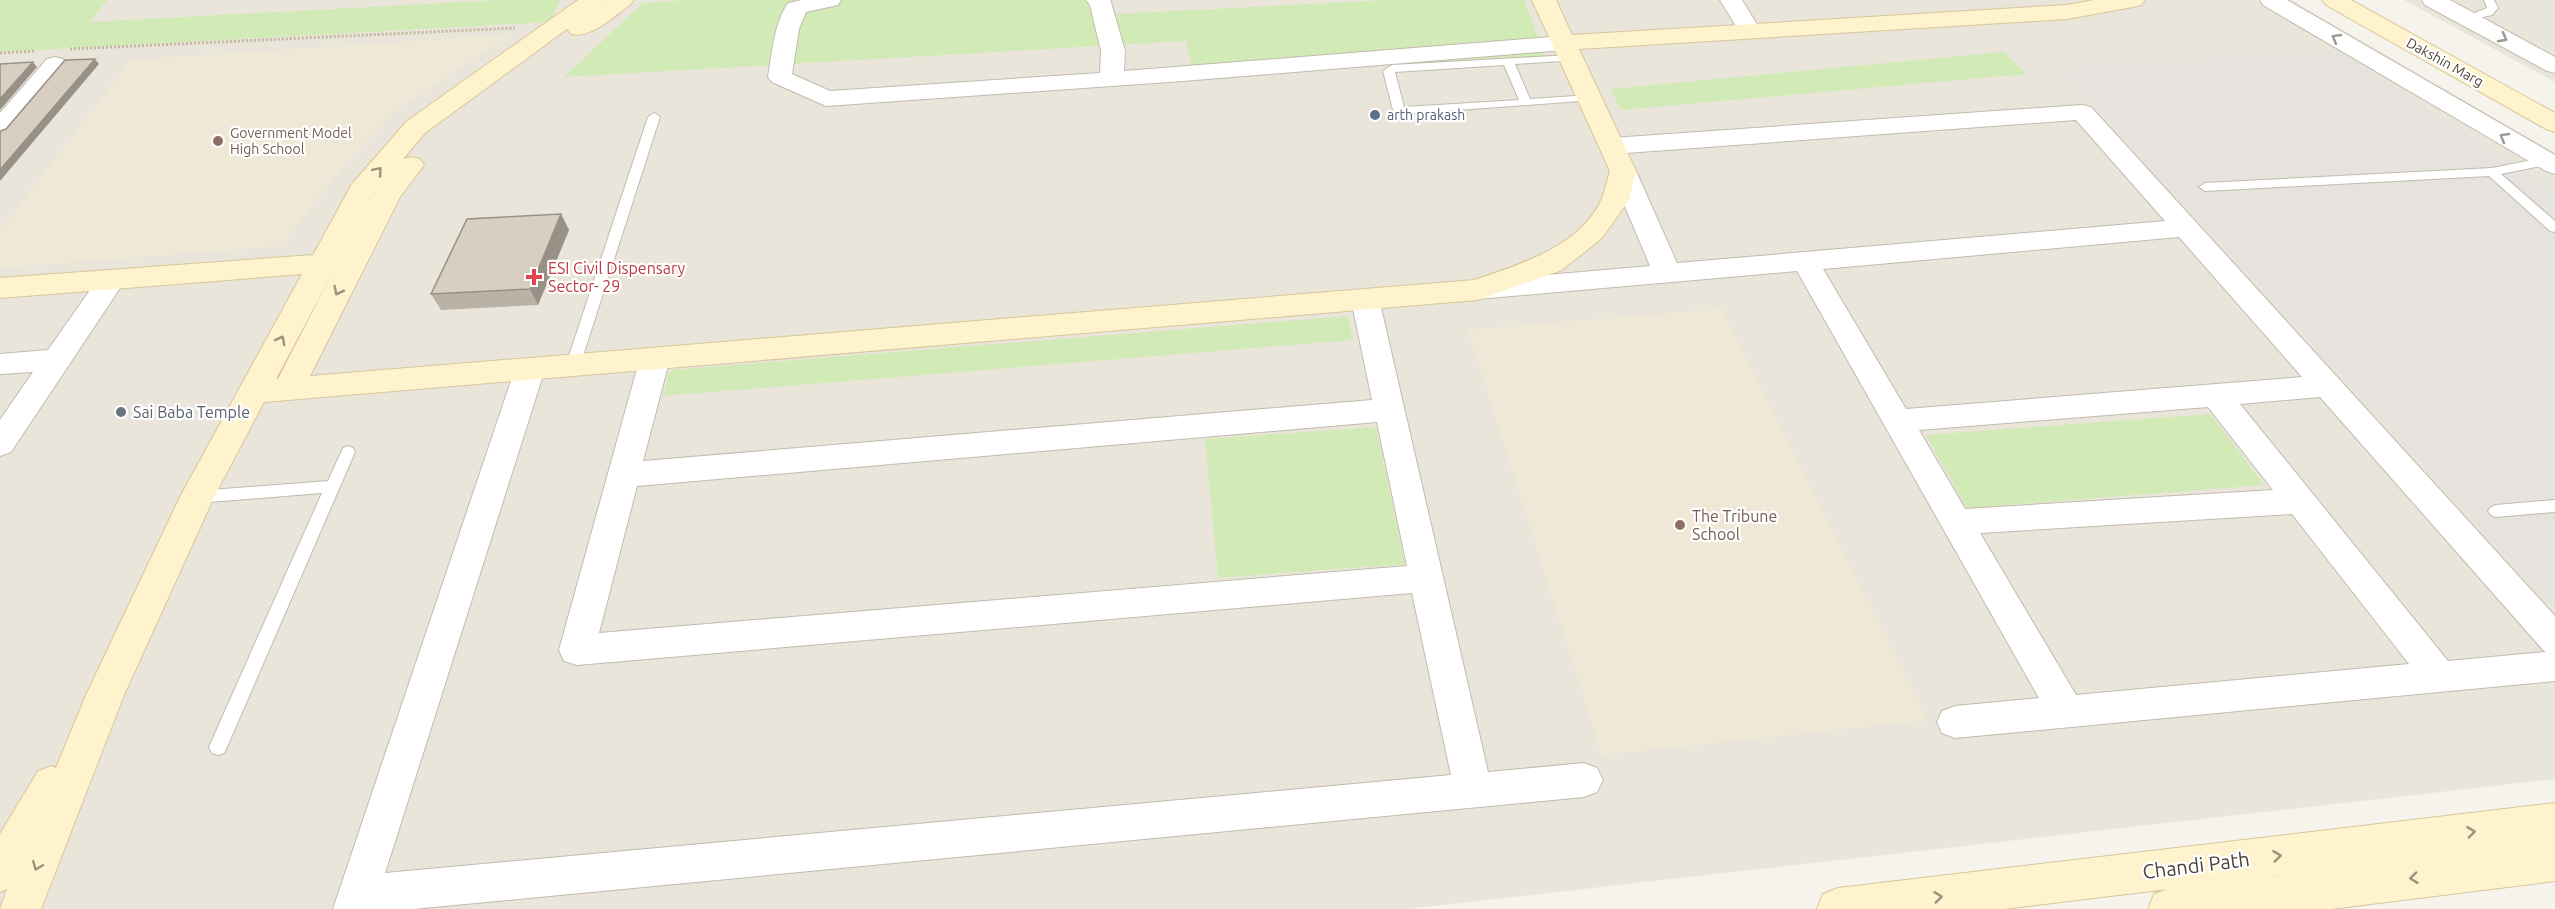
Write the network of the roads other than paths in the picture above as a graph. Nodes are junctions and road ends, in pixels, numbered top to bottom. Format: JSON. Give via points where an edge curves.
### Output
{"nodes":[{"id":1,"x":593,"y":0,"type":"edge"},
{"id":2,"x":622,"y":0,"type":"edge"},
{"id":3,"x":830,"y":0,"type":"edge"},
{"id":4,"x":1097,"y":0,"type":"edge"},
{"id":5,"x":1544,"y":0,"type":"edge"},
{"id":6,"x":1731,"y":0,"type":"edge"},
{"id":7,"x":2133,"y":0,"type":"edge"},
{"id":8,"x":2271,"y":0,"type":"edge"},
{"id":9,"x":2334,"y":0,"type":"edge"},
{"id":10,"x":2371,"y":0,"type":"edge"},
{"id":11,"x":2433,"y":0,"type":"edge"},
{"id":12,"x":2489,"y":0,"type":"edge"},
{"id":13,"x":2469,"y":20,"type":"junction"},
{"id":14,"x":1750,"y":31,"type":"junction"},
{"id":15,"x":1568,"y":50,"type":"junction"},
{"id":16,"x":54,"y":55,"type":"road end"},
{"id":17,"x":1508,"y":62,"type":"junction"},
{"id":18,"x":2555,"y":66,"type":"edge"},
{"id":19,"x":1112,"y":79,"type":"junction"},
{"id":20,"x":37,"y":87,"type":"junction"},
{"id":21,"x":0,"y":89,"type":"edge"},
{"id":22,"x":1590,"y":98,"type":"junction"},
{"id":23,"x":1526,"y":102,"type":"junction"},
{"id":24,"x":2555,"y":102,"type":"edge"},
{"id":25,"x":654,"y":117,"type":"dead end"},
{"id":26,"x":2555,"y":124,"type":"edge"},
{"id":27,"x":0,"y":128,"type":"edge"},
{"id":28,"x":1618,"y":158,"type":"junction"},
{"id":29,"x":2551,"y":164,"type":"edge"},
{"id":30,"x":2492,"y":171,"type":"junction"},
{"id":31,"x":2205,"y":187,"type":"dead end"},
{"id":32,"x":2186,"y":228,"type":"junction"},
{"id":33,"x":2555,"y":228,"type":"edge"},
{"id":34,"x":353,"y":261,"type":"junction"},
{"id":35,"x":1805,"y":261,"type":"junction"},
{"id":36,"x":323,"y":263,"type":"junction"},
{"id":37,"x":1667,"y":273,"type":"junction"},
{"id":38,"x":112,"y":279,"type":"junction"},
{"id":39,"x":0,"y":288,"type":"edge"},
{"id":40,"x":1477,"y":290,"type":"junction"},
{"id":41,"x":1365,"y":299,"type":"junction"},
{"id":42,"x":656,"y":358,"type":"junction"},
{"id":43,"x":58,"y":360,"type":"junction"},
{"id":44,"x":0,"y":364,"type":"edge"},
{"id":45,"x":573,"y":365,"type":"junction"},
{"id":46,"x":530,"y":369,"type":"junction"},
{"id":47,"x":2328,"y":387,"type":"junction"},
{"id":48,"x":288,"y":389,"type":"junction"},
{"id":49,"x":253,"y":392,"type":"junction"},
{"id":50,"x":2216,"y":395,"type":"junction"},
{"id":51,"x":1389,"y":410,"type":"junction"},
{"id":52,"x":1897,"y":421,"type":"junction"},
{"id":53,"x":0,"y":444,"type":"edge"},
{"id":54,"x":348,"y":452,"type":"dead end"},
{"id":55,"x":624,"y":475,"type":"junction"},
{"id":56,"x":333,"y":486,"type":"junction"},
{"id":57,"x":196,"y":497,"type":"junction"},
{"id":58,"x":2301,"y":501,"type":"junction"},
{"id":59,"x":2555,"y":506,"type":"edge"},
{"id":60,"x":2496,"y":511,"type":"dead end"},
{"id":61,"x":1956,"y":522,"type":"junction"},
{"id":62,"x":1426,"y":578,"type":"junction"},
{"id":63,"x":2555,"y":640,"type":"edge"},
{"id":64,"x":2555,"y":666,"type":"edge"},
{"id":65,"x":2440,"y":677,"type":"junction"},
{"id":66,"x":105,"y":695,"type":"junction"},
{"id":67,"x":2066,"y":712,"type":"junction"},
{"id":68,"x":1955,"y":722,"type":"dead end"},
{"id":69,"x":218,"y":747,"type":"dead end"},
{"id":70,"x":1584,"y":780,"type":"dead end"},
{"id":71,"x":1473,"y":790,"type":"junction"},
{"id":72,"x":2555,"y":822,"type":"edge"},
{"id":73,"x":2555,"y":861,"type":"edge"},
{"id":74,"x":0,"y":872,"type":"edge"},
{"id":75,"x":355,"y":902,"type":"edge"},
{"id":76,"x":20,"y":909,"type":"edge"},
{"id":77,"x":1838,"y":909,"type":"edge"},
{"id":78,"x":2169,"y":909,"type":"edge"}],
"edges":[{"from":36,"to":1,"type":"street","one_way":true,"via":[[362,190],[416,127]]},
{"from":2,"to":34,"type":"street","via":[[438,133],[387,195]]},
{"from":3,"to":19,"type":"street","via":[[796,8],[788,29],[780,77],[826,99]]},
{"from":4,"to":19,"type":"street","via":[[1113,51]]},
{"from":5,"to":15,"type":"street"},
{"from":6,"to":14,"type":"street"},
{"from":7,"to":14,"type":"street","via":[[2067,12]]},
{"from":29,"to":8,"type":"street","one_way":true},
{"from":9,"to":26,"type":"street","name":"Dakshin Marg"},
{"from":10,"to":24,"type":"street","name":"Dakshin Marg"},
{"from":11,"to":13,"type":"street"},
{"from":12,"to":13,"type":"lane","via":[[2493,8],[2488,13]]},
{"from":13,"to":18,"type":"street","one_way":true},
{"from":14,"to":15,"type":"street"},
{"from":15,"to":17,"type":"lane"},
{"from":15,"to":19,"type":"street"},
{"from":15,"to":22,"type":"street"},
{"from":16,"to":20,"type":"street"},
{"from":17,"to":23,"type":"lane"},
{"from":17,"to":23,"type":"lane","via":[[1389,71],[1399,110]]},
{"from":20,"to":21,"type":"street"},
{"from":20,"to":27,"type":"street"},
{"from":22,"to":23,"type":"lane"},
{"from":22,"to":28,"type":"street"},
{"from":25,"to":45,"type":"lane"},
{"from":28,"to":32,"type":"street","via":[[2082,112]]},
{"from":28,"to":37,"type":"street"},
{"from":28,"to":40,"type":"street","via":[[1615,200],[1592,232],[1552,263]]},
{"from":29,"to":30,"type":"lane"},
{"from":30,"to":31,"type":"lane"},
{"from":30,"to":33,"type":"lane"},
{"from":32,"to":35,"type":"street"},
{"from":32,"to":47,"type":"street"},
{"from":34,"to":36,"type":"street"},
{"from":34,"to":48,"type":"street","one_way":true},
{"from":35,"to":37,"type":"street"},
{"from":35,"to":52,"type":"street"},
{"from":36,"to":38,"type":"street"},
{"from":49,"to":36,"type":"street","one_way":true},
{"from":37,"to":40,"type":"street"},
{"from":38,"to":39,"type":"street"},
{"from":38,"to":43,"type":"street"},
{"from":40,"to":41,"type":"street"},
{"from":41,"to":42,"type":"street"},
{"from":41,"to":51,"type":"street"},
{"from":42,"to":45,"type":"street"},
{"from":42,"to":55,"type":"street"},
{"from":43,"to":44,"type":"street"},
{"from":43,"to":53,"type":"street"},
{"from":45,"to":46,"type":"street"},
{"from":46,"to":48,"type":"street"},
{"from":46,"to":75,"type":"street"},
{"from":47,"to":50,"type":"street"},
{"from":47,"to":63,"type":"street"},
{"from":48,"to":49,"type":"street"},
{"from":49,"to":57,"type":"street"},
{"from":50,"to":52,"type":"street"},
{"from":50,"to":58,"type":"street"},
{"from":51,"to":55,"type":"street"},
{"from":51,"to":62,"type":"street"},
{"from":52,"to":61,"type":"street"},
{"from":54,"to":56,"type":"lane"},
{"from":55,"to":62,"type":"street","via":[[577,650]]},
{"from":56,"to":57,"type":"lane"},
{"from":56,"to":69,"type":"lane"},
{"from":57,"to":66,"type":"street"},
{"from":58,"to":61,"type":"street"},
{"from":58,"to":65,"type":"street"},
{"from":59,"to":60,"type":"lane"},
{"from":61,"to":67,"type":"street"},
{"from":62,"to":71,"type":"street"},
{"from":64,"to":65,"type":"street"},
{"from":65,"to":67,"type":"street"},
{"from":66,"to":74,"type":"street"},
{"from":66,"to":76,"type":"street","one_way":true},
{"from":67,"to":68,"type":"street"},
{"from":70,"to":71,"type":"street"},
{"from":71,"to":75,"type":"street"},
{"from":77,"to":72,"type":"street","name":"Chandi Path","one_way":true},
{"from":73,"to":78,"type":"street","one_way":true}]}
